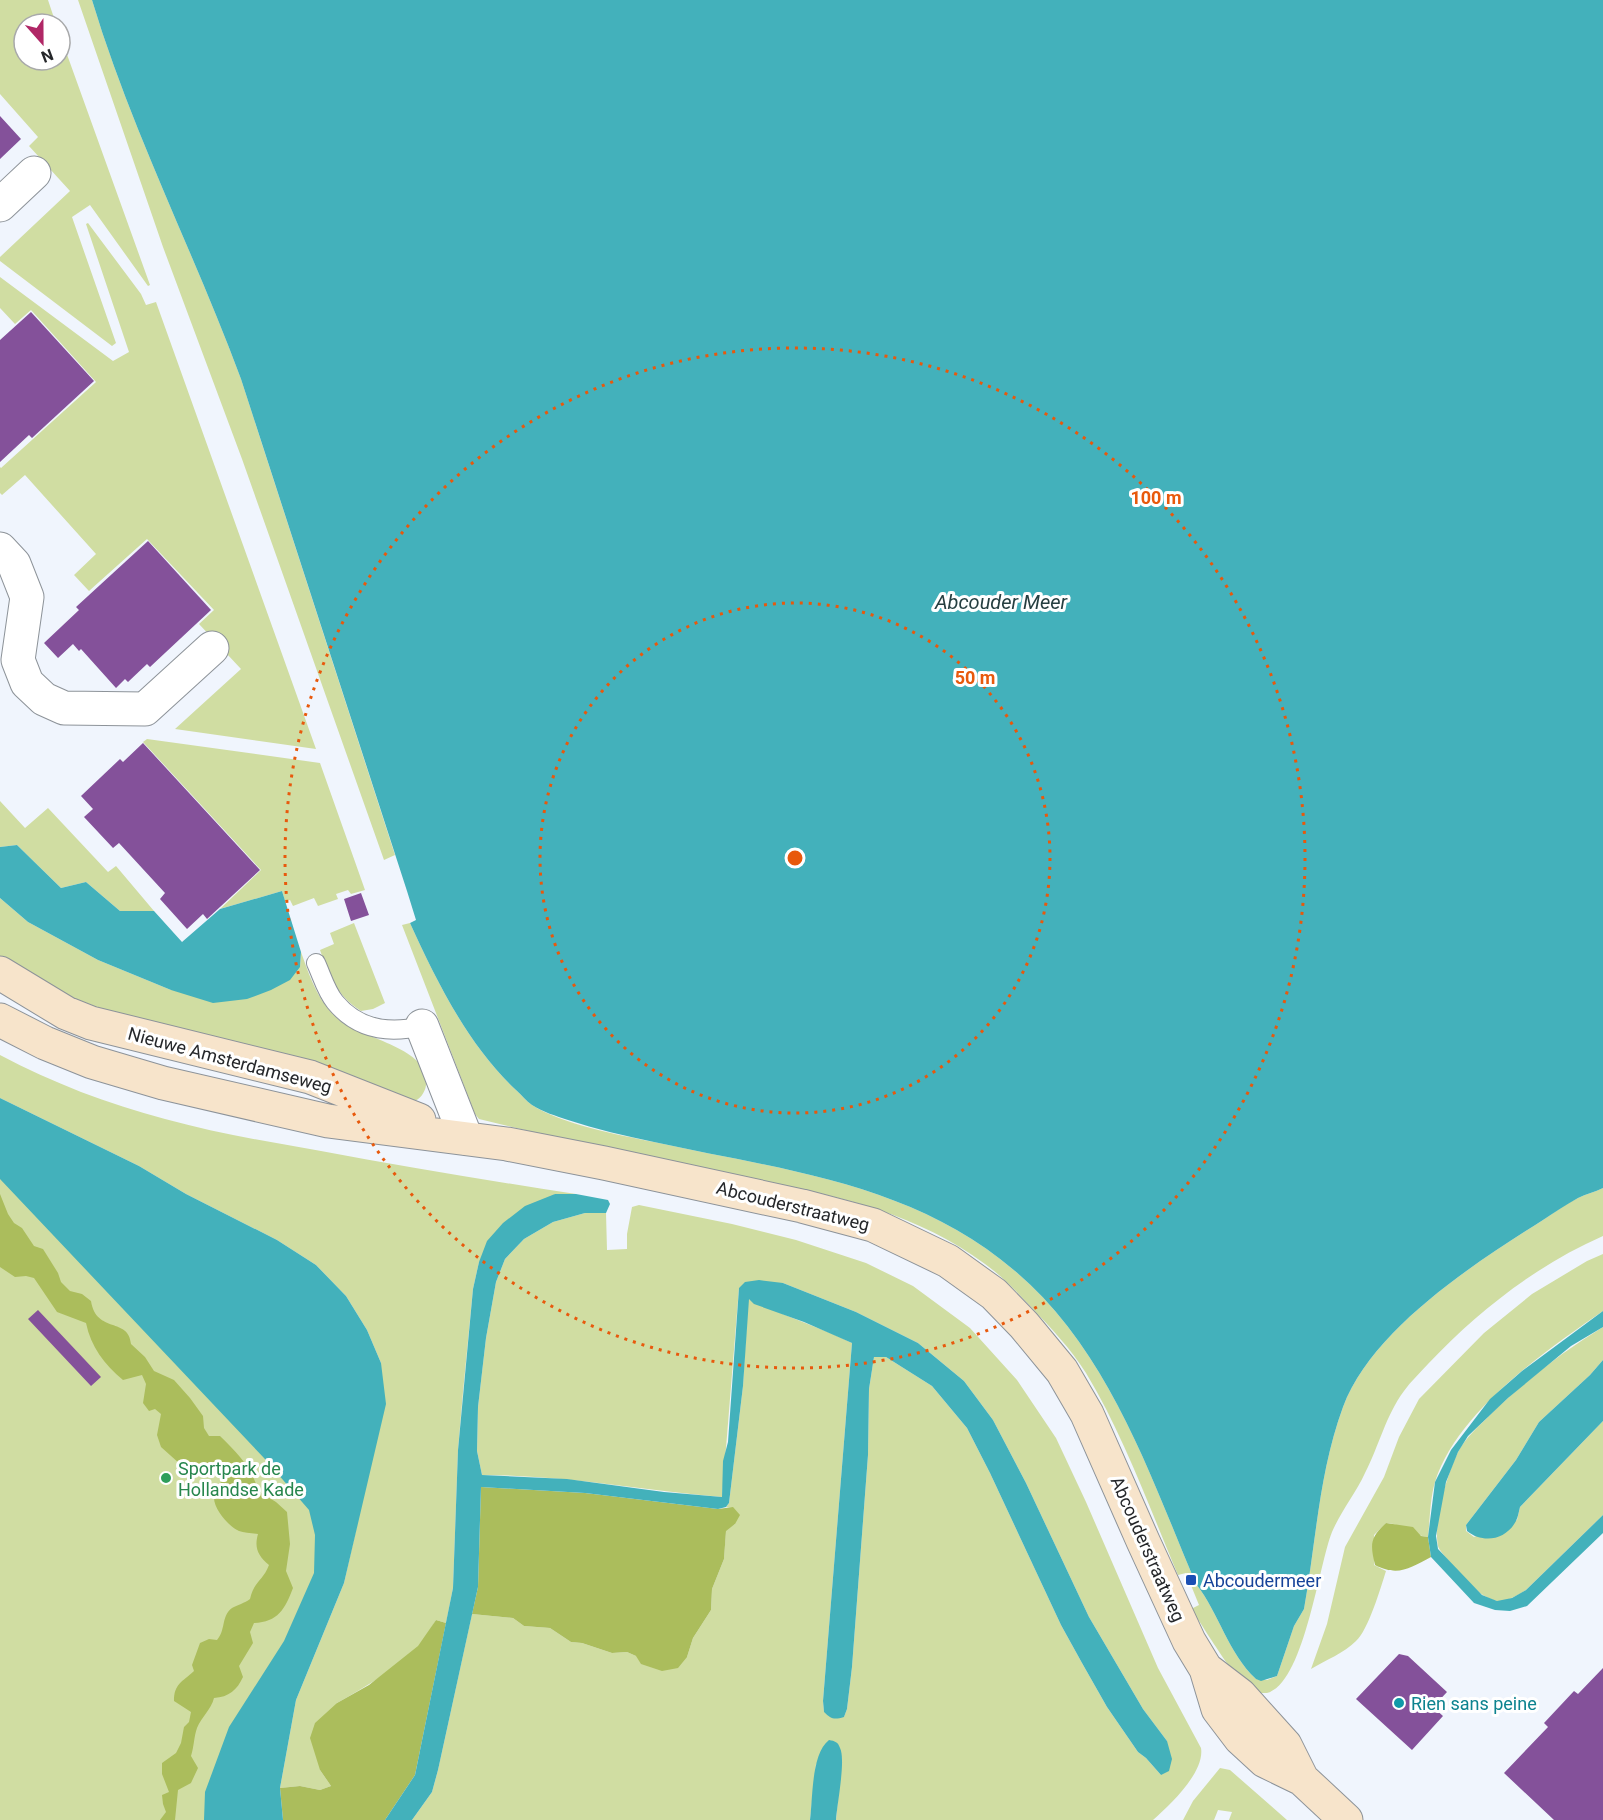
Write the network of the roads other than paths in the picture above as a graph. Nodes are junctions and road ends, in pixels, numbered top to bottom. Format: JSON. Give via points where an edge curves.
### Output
{"nodes":[{"id":1,"x":34,"y":173,"type":"dead end"},
{"id":2,"x":0,"y":205,"type":"edge"},
{"id":3,"x":0,"y":549,"type":"edge"},
{"id":4,"x":11,"y":638,"type":"edge"},
{"id":5,"x":212,"y":648,"type":"dead end"},
{"id":6,"x":316,"y":963,"type":"dead end"},
{"id":7,"x":0,"y":973,"type":"edge"},
{"id":8,"x":0,"y":1020,"type":"edge"},
{"id":9,"x":422,"y":1026,"type":"joint"},
{"id":10,"x":466,"y":1138,"type":"junction"},
{"id":11,"x":540,"y":1150,"type":"joint"},
{"id":12,"x":1346,"y":1820,"type":"edge"}],
"edges":[{"from":1,"to":2,"type":"street"},
{"from":3,"to":4,"type":"street","via":[[14,564],[27,597]]},
{"from":4,"to":5,"type":"street","via":[[27,682],[44,699],[63,708],[145,709]]},
{"from":6,"to":9,"type":"lane","via":[[335,1002],[354,1018],[385,1031]]},
{"from":7,"to":10,"type":"street","name":"Nieuwe Amsterdamseweg","via":[[47,1003],[91,1023],[310,1077]]},
{"from":8,"to":10,"type":"street","name":"Nieuwe Amsterdamseweg","via":[[92,1062],[173,1086],[328,1120]]},
{"from":9,"to":10,"type":"street"},
{"from":10,"to":11,"type":"street","name":"Nieuwe Amsterdamseweg"},
{"from":11,"to":12,"type":"street","name":"Abcouderstraatweg","via":[[873,1225],[948,1260],[994,1294],[1062,1371],[1087,1414],[1189,1641],[1206,1669],[1218,1709],[1240,1738],[1265,1761],[1302,1779]]}]}
